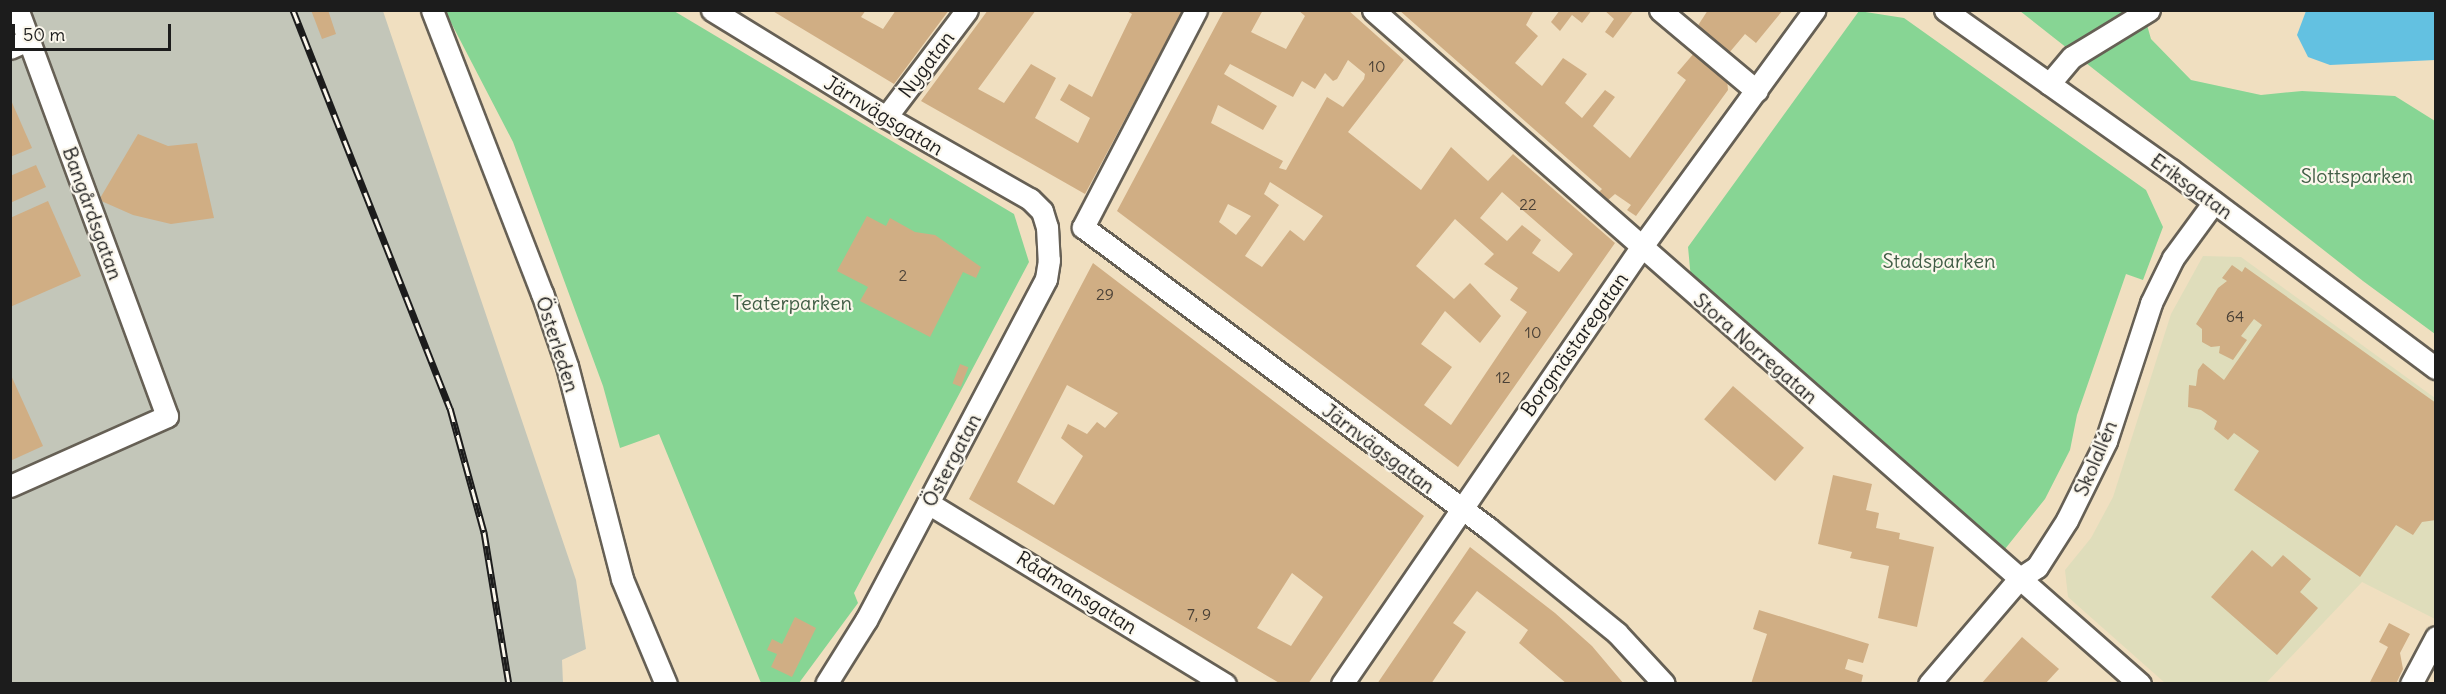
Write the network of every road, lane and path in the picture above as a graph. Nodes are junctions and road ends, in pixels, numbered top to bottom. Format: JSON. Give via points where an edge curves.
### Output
{"nodes":[{"id":1,"x":18,"y":10,"type":"edge"},
{"id":2,"x":432,"y":10,"type":"edge"},
{"id":3,"x":712,"y":10,"type":"edge"},
{"id":4,"x":967,"y":10,"type":"edge"},
{"id":5,"x":1196,"y":10,"type":"edge"},
{"id":6,"x":1373,"y":10,"type":"edge"},
{"id":7,"x":1660,"y":10,"type":"edge"},
{"id":8,"x":1814,"y":10,"type":"edge"},
{"id":9,"x":1945,"y":10,"type":"edge"},
{"id":10,"x":2149,"y":10,"type":"edge"},
{"id":11,"x":20,"y":44,"type":"edge"},
{"id":12,"x":2049,"y":84,"type":"junction"},
{"id":13,"x":1757,"y":91,"type":"junction"},
{"id":14,"x":886,"y":117,"type":"junction"},
{"id":15,"x":2214,"y":202,"type":"junction"},
{"id":16,"x":1047,"y":227,"type":"joint"},
{"id":17,"x":1640,"y":249,"type":"junction"},
{"id":18,"x":2436,"y":368,"type":"edge"},
{"id":19,"x":10,"y":486,"type":"edge"},
{"id":20,"x":928,"y":503,"type":"junction"},
{"id":21,"x":1461,"y":509,"type":"junction"},
{"id":22,"x":2020,"y":578,"type":"junction"},
{"id":23,"x":2436,"y":637,"type":"edge"},
{"id":24,"x":2430,"y":662,"type":"edge"},
{"id":25,"x":666,"y":684,"type":"edge"},
{"id":26,"x":826,"y":684,"type":"edge"},
{"id":27,"x":1225,"y":684,"type":"edge"},
{"id":28,"x":1342,"y":684,"type":"edge"},
{"id":29,"x":1664,"y":684,"type":"edge"},
{"id":30,"x":1929,"y":684,"type":"edge"},
{"id":31,"x":2140,"y":684,"type":"edge"},
{"id":32,"x":2411,"y":684,"type":"edge"}],
"edges":[{"from":1,"to":11,"type":"street","name":"Bangårdsgatan"},
{"from":2,"to":25,"type":"street","name":"Österleden","via":[[542,293],[567,366],[622,579]]},
{"from":3,"to":14,"type":"street","name":"Järnvägsgatan"},
{"from":4,"to":14,"type":"street","name":"Nygatan"},
{"from":5,"to":21,"type":"street","name":"Järnvägsgatan","via":[[1083,226]]},
{"from":6,"to":17,"type":"street","name":"Stora Norregatan"},
{"from":7,"to":13,"type":"street"},
{"from":8,"to":13,"type":"street","name":"Borgmästaregatan"},
{"from":9,"to":12,"type":"street","name":"Eriksgatan"},
{"from":10,"to":12,"type":"street","via":[[2072,57]]},
{"from":11,"to":19,"type":"street","name":"Bangårdsgatan","via":[[167,416]]},
{"from":12,"to":15,"type":"street","name":"Eriksgatan"},
{"from":13,"to":17,"type":"street","name":"Borgmästaregatan"},
{"from":14,"to":16,"type":"street","name":"Järnvägsgatan","via":[[1030,199],[1042,211]]},
{"from":15,"to":18,"type":"street","name":"Eriksgatan"},
{"from":15,"to":22,"type":"street","name":"Skolallén","via":[[2174,258],[2151,303],[2088,484],[2037,567]]},
{"from":16,"to":20,"type":"street","name":"Östergatan","via":[[1046,279]]},
{"from":17,"to":21,"type":"street","name":"Borgmästaregatan"},
{"from":17,"to":22,"type":"street","name":"Stora Norregatan"},
{"from":20,"to":26,"type":"street","name":"Östergatan","via":[[866,620]]},
{"from":20,"to":27,"type":"street","name":"Rådmansgatan"},
{"from":21,"to":28,"type":"street","name":"Borgmästaregatan"},
{"from":21,"to":29,"type":"street","name":"Järnvägsgatan","via":[[1617,633]]},
{"from":22,"to":30,"type":"street","name":"Skolallén"},
{"from":22,"to":31,"type":"street","name":"Stora Norregatan"},
{"from":23,"to":24,"type":"street"},
{"from":24,"to":32,"type":"street"}]}
